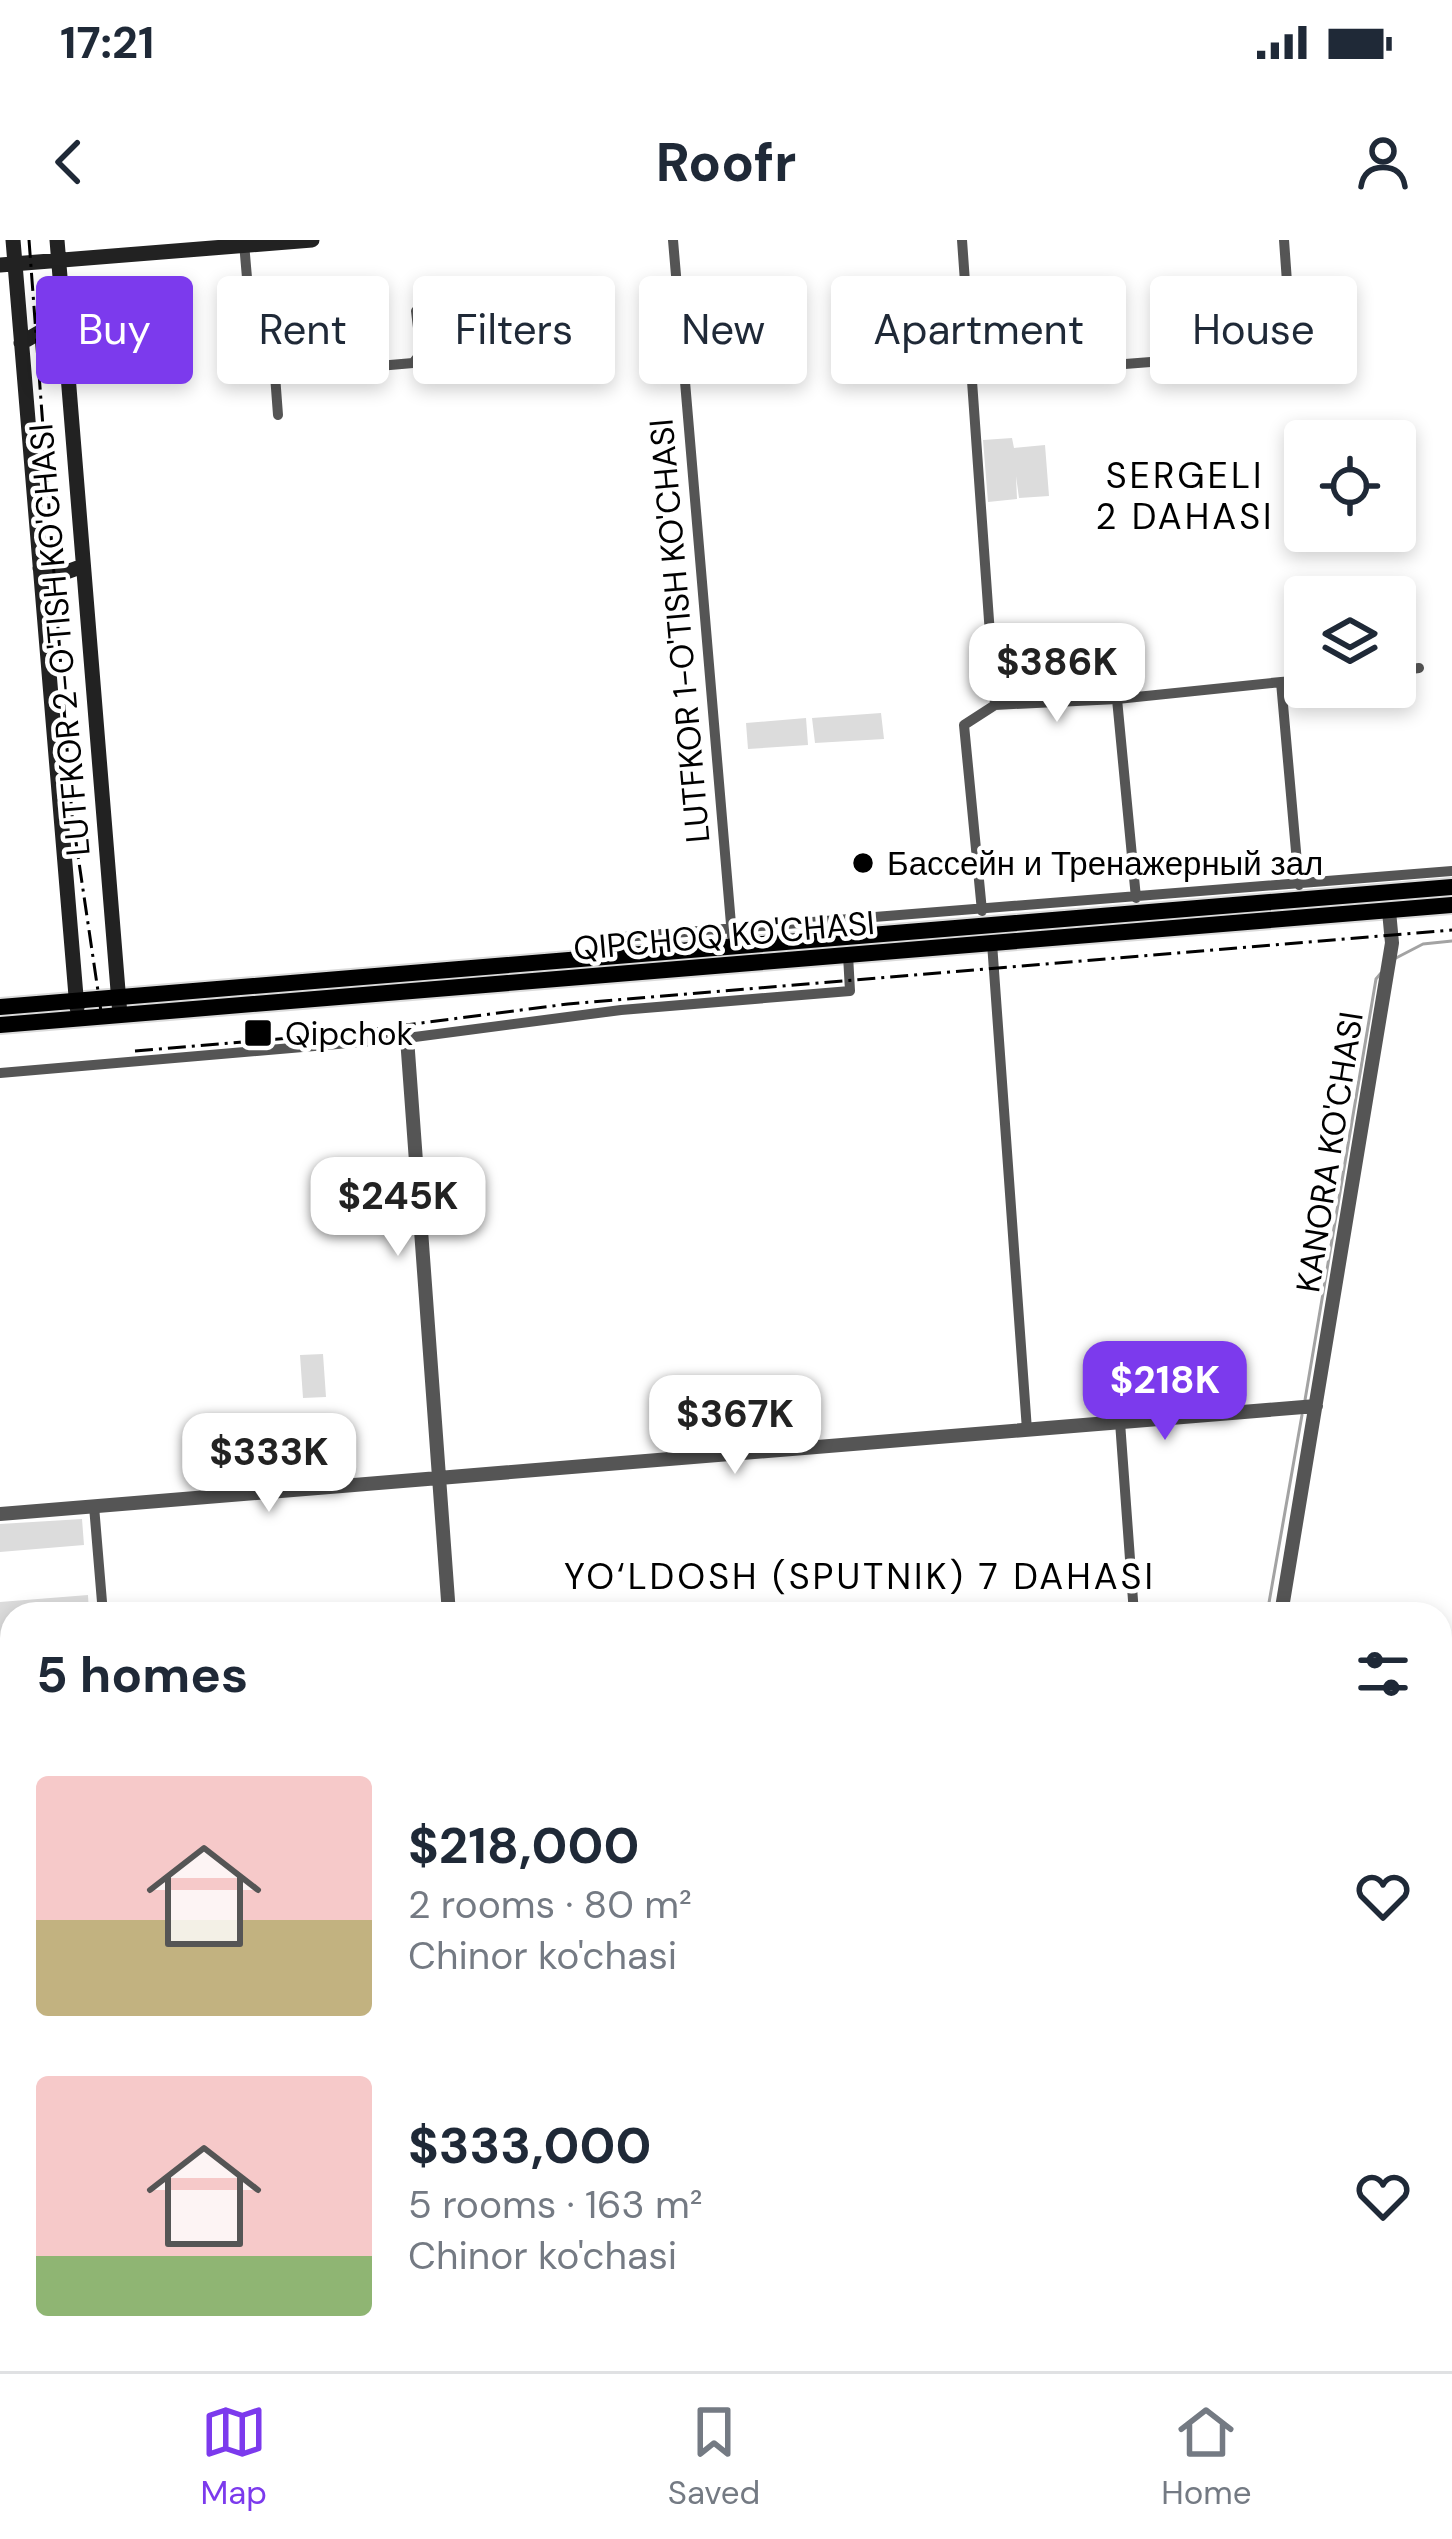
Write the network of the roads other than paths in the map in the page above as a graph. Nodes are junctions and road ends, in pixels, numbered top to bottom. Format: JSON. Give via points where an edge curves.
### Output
{"nodes":[{"id":1,"x":183,"y":240,"type":"edge"},
{"id":2,"x":312,"y":240,"type":"edge"},
{"id":3,"x":673,"y":240,"type":"edge"},
{"id":4,"x":962,"y":240,"type":"edge"},
{"id":5,"x":1284,"y":240,"type":"edge"},
{"id":6,"x":244,"y":243,"type":"edge"},
{"id":7,"x":58,"y":250,"type":"edge"},
{"id":8,"x":8,"y":256,"type":"edge"},
{"id":9,"x":247,"y":276,"type":"edge"},
{"id":10,"x":965,"y":276,"type":"edge"},
{"id":11,"x":36,"y":335,"type":"edge"},
{"id":12,"x":21,"y":343,"type":"junction"},
{"id":13,"x":1126,"y":364,"type":"edge"},
{"id":14,"x":68,"y":384,"type":"edge"},
{"id":15,"x":276,"y":384,"type":"edge"},
{"id":16,"x":973,"y":384,"type":"edge"},
{"id":17,"x":278,"y":415,"type":"dead end"},
{"id":18,"x":83,"y":566,"type":"junction"},
{"id":19,"x":40,"y":568,"type":"junction"},
{"id":20,"x":1416,"y":668,"type":"edge"},
{"id":21,"x":1420,"y":668,"type":"dead end"},
{"id":22,"x":1281,"y":682,"type":"junction"},
{"id":23,"x":1284,"y":682,"type":"edge"},
{"id":24,"x":1117,"y":699,"type":"junction"},
{"id":25,"x":995,"y":705,"type":"junction"},
{"id":26,"x":1452,"y":871,"type":"edge"},
{"id":27,"x":1299,"y":885,"type":"junction"},
{"id":28,"x":1452,"y":887,"type":"edge"},
{"id":29,"x":1136,"y":898,"type":"junction"},
{"id":30,"x":1430,"y":898,"type":"junction"},
{"id":31,"x":1452,"y":905,"type":"edge"},
{"id":32,"x":1390,"y":910,"type":"junction"},
{"id":33,"x":982,"y":911,"type":"junction"},
{"id":34,"x":732,"y":938,"type":"junction"},
{"id":35,"x":883,"y":943,"type":"junction"},
{"id":36,"x":992,"y":943,"type":"junction"},
{"id":37,"x":848,"y":955,"type":"junction"},
{"id":38,"x":612,"y":966,"type":"junction"},
{"id":39,"x":119,"y":1006,"type":"junction"},
{"id":40,"x":0,"y":1007,"type":"edge"},
{"id":41,"x":77,"y":1010,"type":"junction"},
{"id":42,"x":0,"y":1025,"type":"edge"},
{"id":43,"x":407,"y":1038,"type":"junction"},
{"id":44,"x":0,"y":1073,"type":"edge"},
{"id":45,"x":1308,"y":1407,"type":"junction"},
{"id":46,"x":1120,"y":1422,"type":"junction"},
{"id":47,"x":1027,"y":1430,"type":"junction"},
{"id":48,"x":439,"y":1474,"type":"junction"},
{"id":49,"x":94,"y":1506,"type":"junction"},
{"id":50,"x":0,"y":1514,"type":"edge"},
{"id":51,"x":102,"y":1602,"type":"edge"},
{"id":52,"x":448,"y":1602,"type":"edge"},
{"id":53,"x":1133,"y":1602,"type":"edge"},
{"id":54,"x":1283,"y":1602,"type":"edge"}],
"edges":[{"from":1,"to":7,"type":"main road"},
{"from":2,"to":6,"type":"main road"},
{"from":3,"to":34,"type":"street","name":"LUTFKOR 1-O'TISH KO'CHASI"},
{"from":4,"to":10,"type":"street"},
{"from":5,"to":13,"type":"street","via":[[1290,324],[1266,353]]},
{"from":6,"to":7,"type":"main road"},
{"from":6,"to":9,"type":"street"},
{"from":7,"to":8,"type":"main road"},
{"from":8,"to":12,"type":"main road","name":"LUTFKOR 2-O'TISH KO'CHASI"},
{"from":11,"to":12,"type":"main road"},
{"from":12,"to":19,"type":"main road","name":"LUTFKOR 2-O'TISH KO'CHASI"},
{"from":14,"to":18,"type":"main road","name":"LUTFKOR 2-O'TISH KO'CHASI"},
{"from":15,"to":17,"type":"street"},
{"from":16,"to":25,"type":"street"},
{"from":18,"to":19,"type":"main road","via":[[61,574]]},
{"from":18,"to":39,"type":"main road","name":"LUTFKOR 2-O'TISH KO'CHASI"},
{"from":19,"to":41,"type":"main road","name":"LUTFKOR 2-O'TISH KO'CHASI"},
{"from":20,"to":21,"type":"street"},
{"from":22,"to":23,"type":"street"},
{"from":22,"to":24,"type":"street"},
{"from":22,"to":27,"type":"street"},
{"from":24,"to":25,"type":"street"},
{"from":24,"to":29,"type":"street"},
{"from":25,"to":33,"type":"street","via":[[964,725]]},
{"from":26,"to":27,"type":"street","name":"QIPCHOQ KO'CHASI"},
{"from":27,"to":29,"type":"street","name":"QIPCHOQ KO'CHASI"},
{"from":28,"to":30,"type":"main road","name":"QIPCHOQ KO'CHASI"},
{"from":29,"to":33,"type":"street","name":"QIPCHOQ KO'CHASI"},
{"from":30,"to":31,"type":"main road","name":"QIPCHOQ KO'CHASI"},
{"from":30,"to":32,"type":"main road","name":"QIPCHOQ KO'CHASI"},
{"from":30,"to":35,"type":"main road","name":"QIPCHOQ KO'CHASI"},
{"from":32,"to":36,"type":"main road","name":"QIPCHOQ KO'CHASI"},
{"from":32,"to":45,"type":"street","name":"KANORA KO'CHASI","via":[[1392,943]]},
{"from":33,"to":34,"type":"street","name":"QIPCHOQ KO'CHASI"},
{"from":34,"to":35,"type":"main road","name":"QIPCHOQ KO'CHASI"},
{"from":34,"to":38,"type":"main road","name":"QIPCHOQ KO'CHASI"},
{"from":35,"to":36,"type":"main road","name":"QIPCHOQ KO'CHASI"},
{"from":35,"to":37,"type":"main road","name":"QIPCHOQ KO'CHASI"},
{"from":36,"to":47,"type":"street"},
{"from":37,"to":38,"type":"main road","name":"QIPCHOQ KO'CHASI"},
{"from":37,"to":43,"type":"street","via":[[850,991]]},
{"from":38,"to":39,"type":"main road","name":"QIPCHOQ KO'CHASI"},
{"from":39,"to":41,"type":"main road","name":"QIPCHOQ KO'CHASI"},
{"from":40,"to":41,"type":"main road","name":"QIPCHOQ KO'CHASI"},
{"from":41,"to":42,"type":"main road","name":"QIPCHOQ KO'CHASI"},
{"from":43,"to":44,"type":"street"},
{"from":43,"to":48,"type":"street"},
{"from":45,"to":46,"type":"street"},
{"from":45,"to":54,"type":"street","name":"KANORA KO'CHASI"},
{"from":46,"to":47,"type":"street"},
{"from":46,"to":53,"type":"street"},
{"from":47,"to":48,"type":"street"},
{"from":48,"to":49,"type":"street"},
{"from":48,"to":52,"type":"street"},
{"from":49,"to":50,"type":"street"},
{"from":49,"to":51,"type":"street"}]}
